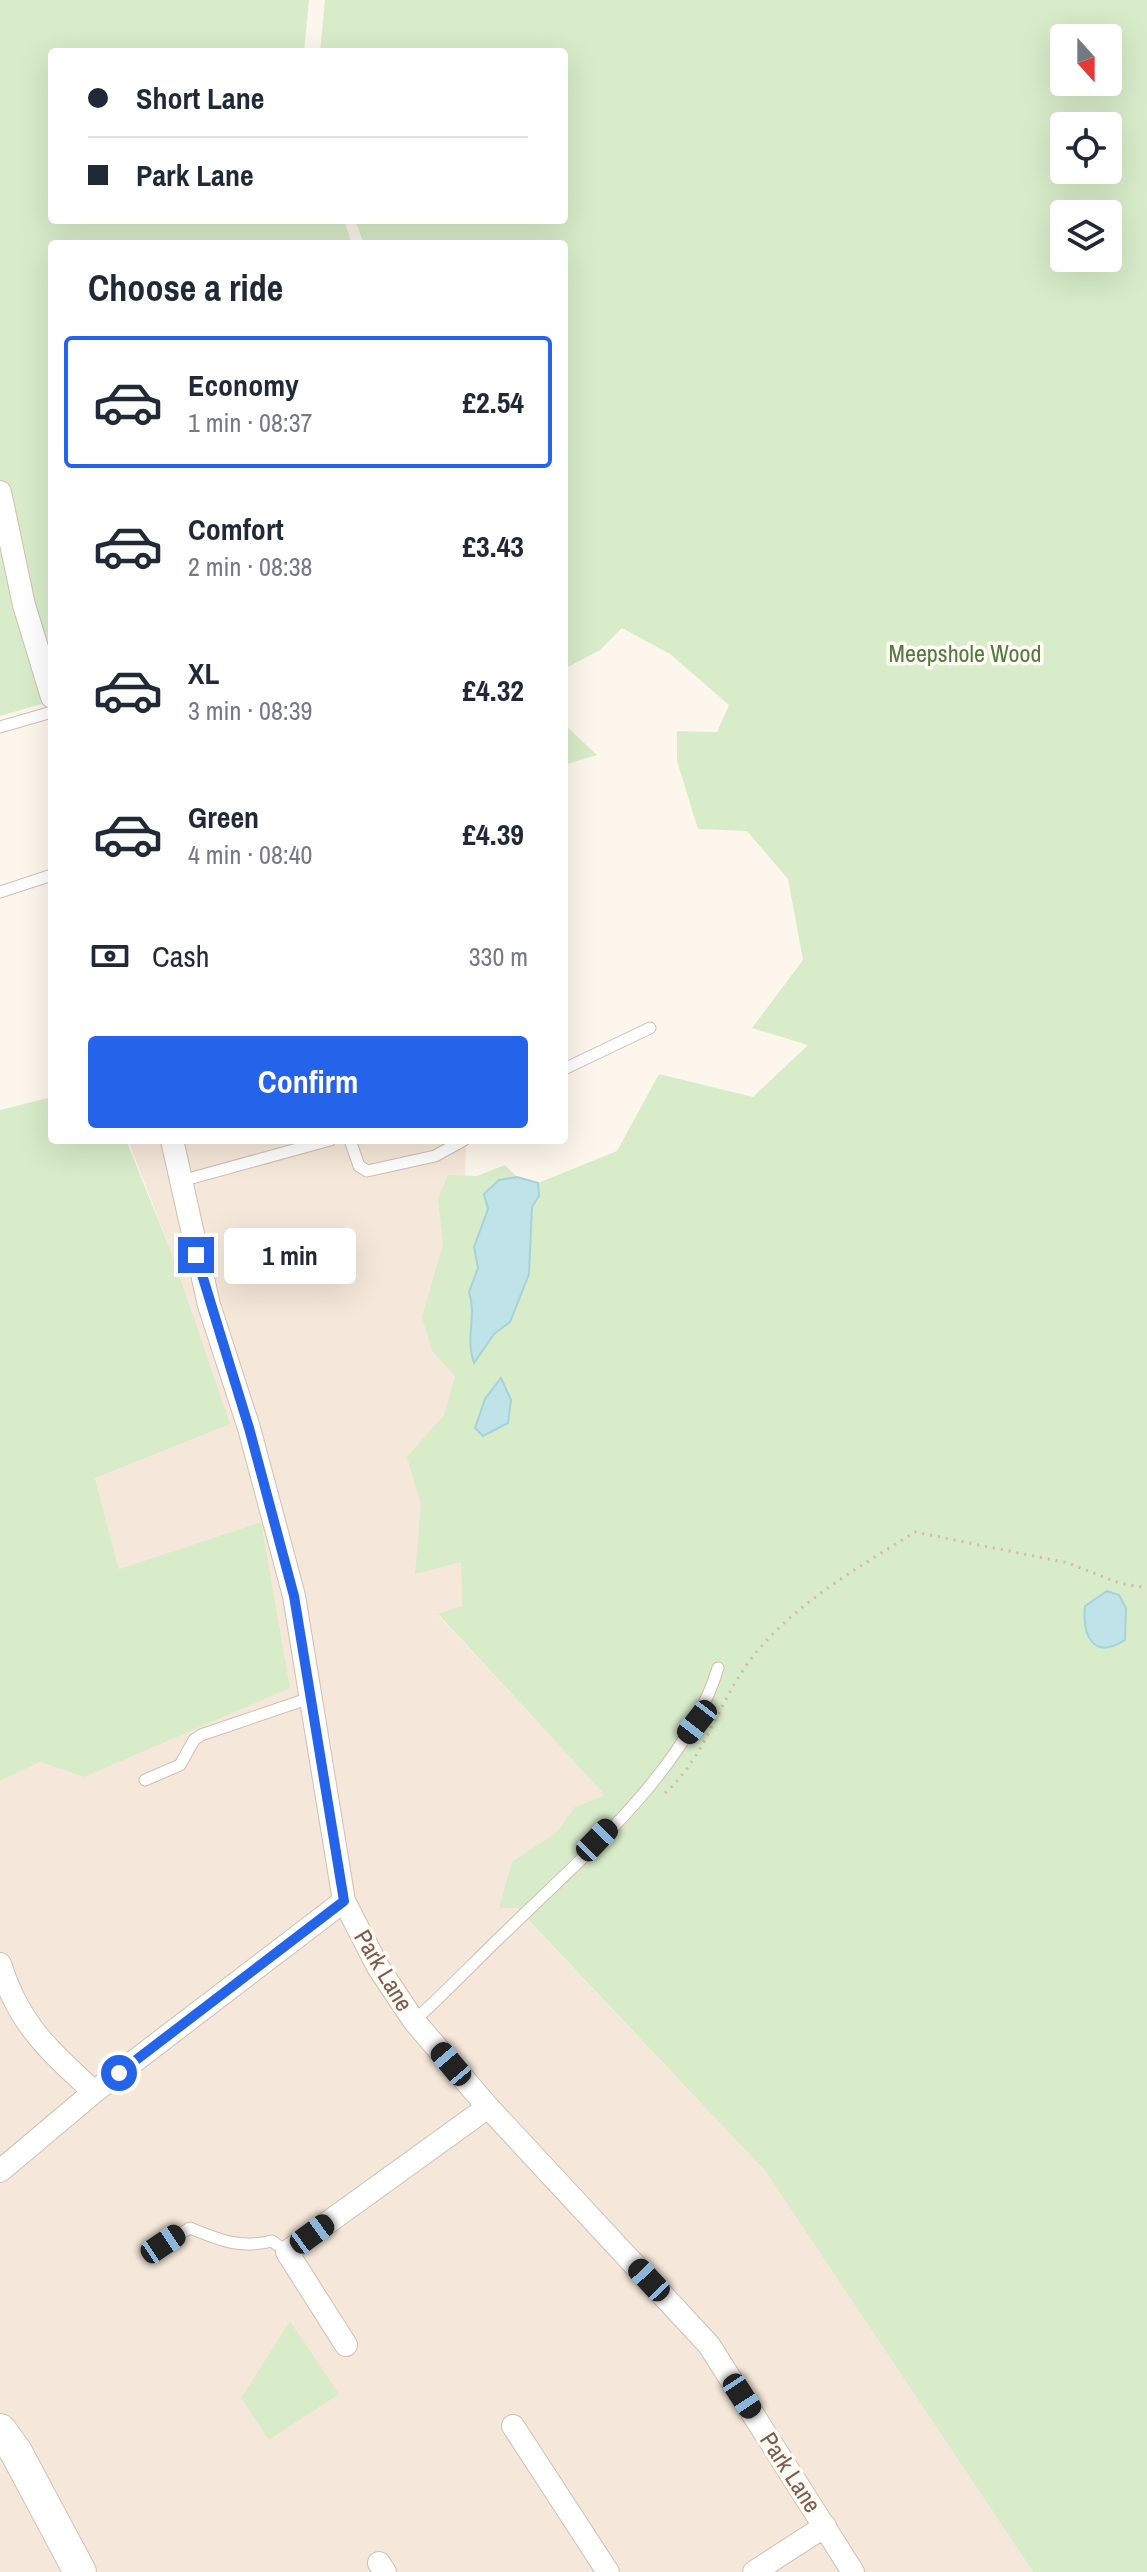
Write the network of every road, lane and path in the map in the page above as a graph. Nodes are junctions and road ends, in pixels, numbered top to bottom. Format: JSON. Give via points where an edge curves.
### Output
{"nodes":[{"id":1,"x":0,"y":492,"type":"edge"},
{"id":2,"x":48,"y":684,"type":"edge"},
{"id":3,"x":48,"y":713,"type":"edge"},
{"id":4,"x":0,"y":727,"type":"edge"},
{"id":5,"x":48,"y":876,"type":"edge"},
{"id":6,"x":0,"y":892,"type":"edge"},
{"id":7,"x":650,"y":1028,"type":"dead end"},
{"id":8,"x":568,"y":1067,"type":"edge"},
{"id":9,"x":175,"y":1144,"type":"edge"},
{"id":10,"x":316,"y":1144,"type":"edge"},
{"id":11,"x":351,"y":1144,"type":"edge"},
{"id":12,"x":457,"y":1144,"type":"edge"},
{"id":13,"x":180,"y":1182,"type":"junction"},
{"id":14,"x":1147,"y":1588,"type":"edge"},
{"id":15,"x":718,"y":1668,"type":"dead end"},
{"id":16,"x":310,"y":1698,"type":"junction"},
{"id":17,"x":145,"y":1780,"type":"dead end"},
{"id":18,"x":664,"y":1794,"type":"dead end"},
{"id":19,"x":344,"y":1901,"type":"junction"},
{"id":20,"x":0,"y":1964,"type":"edge"},
{"id":21,"x":414,"y":2021,"type":"junction"},
{"id":22,"x":94,"y":2092,"type":"junction"},
{"id":23,"x":488,"y":2107,"type":"junction"},
{"id":24,"x":0,"y":2171,"type":"edge"},
{"id":25,"x":163,"y":2244,"type":"dead end"},
{"id":26,"x":287,"y":2252,"type":"junction"},
{"id":27,"x":346,"y":2345,"type":"dead end"},
{"id":28,"x":513,"y":2426,"type":"dead end"},
{"id":29,"x":0,"y":2430,"type":"edge"},
{"id":30,"x":825,"y":2526,"type":"junction"},
{"id":31,"x":80,"y":2572,"type":"edge"},
{"id":32,"x":608,"y":2572,"type":"edge"},
{"id":33,"x":754,"y":2572,"type":"edge"},
{"id":34,"x":853,"y":2572,"type":"edge"}],
"edges":[{"from":1,"to":2,"type":"street","via":[[24,605]]},
{"from":3,"to":4,"type":"lane"},
{"from":5,"to":6,"type":"lane"},
{"from":7,"to":8,"type":"lane"},
{"from":9,"to":13,"type":"street","name":"Park Lane"},
{"from":10,"to":13,"type":"lane"},
{"from":11,"to":12,"type":"lane","via":[[359,1166],[367,1171],[435,1156]]},
{"from":13,"to":16,"type":"street","name":"Park Lane","via":[[209,1305],[294,1596]]},
{"from":14,"to":18,"type":"path","via":[[1068,1563],[915,1532],[842,1578],[768,1637],[740,1674],[697,1754]]},
{"from":15,"to":21,"type":"lane","via":[[697,1722],[642,1793],[546,1895]]},
{"from":16,"to":17,"type":"lane","via":[[201,1735],[180,1765]]},
{"from":16,"to":19,"type":"street","name":"Park Lane"},
{"from":19,"to":21,"type":"street","name":"Park Lane"},
{"from":19,"to":22,"type":"street"},
{"from":20,"to":22,"type":"street","via":[[33,2034]]},
{"from":21,"to":23,"type":"street","name":"Park Lane"},
{"from":22,"to":24,"type":"street"},
{"from":23,"to":26,"type":"street"},
{"from":23,"to":30,"type":"street","name":"Park Lane","via":[[709,2345]]},
{"from":25,"to":26,"type":"lane","via":[[190,2228],[241,2245],[272,2241]]},
{"from":26,"to":27,"type":"street"},
{"from":28,"to":32,"type":"street"},
{"from":29,"to":31,"type":"street"},
{"from":30,"to":33,"type":"street"},
{"from":30,"to":34,"type":"street","name":"Park Lane"}]}
